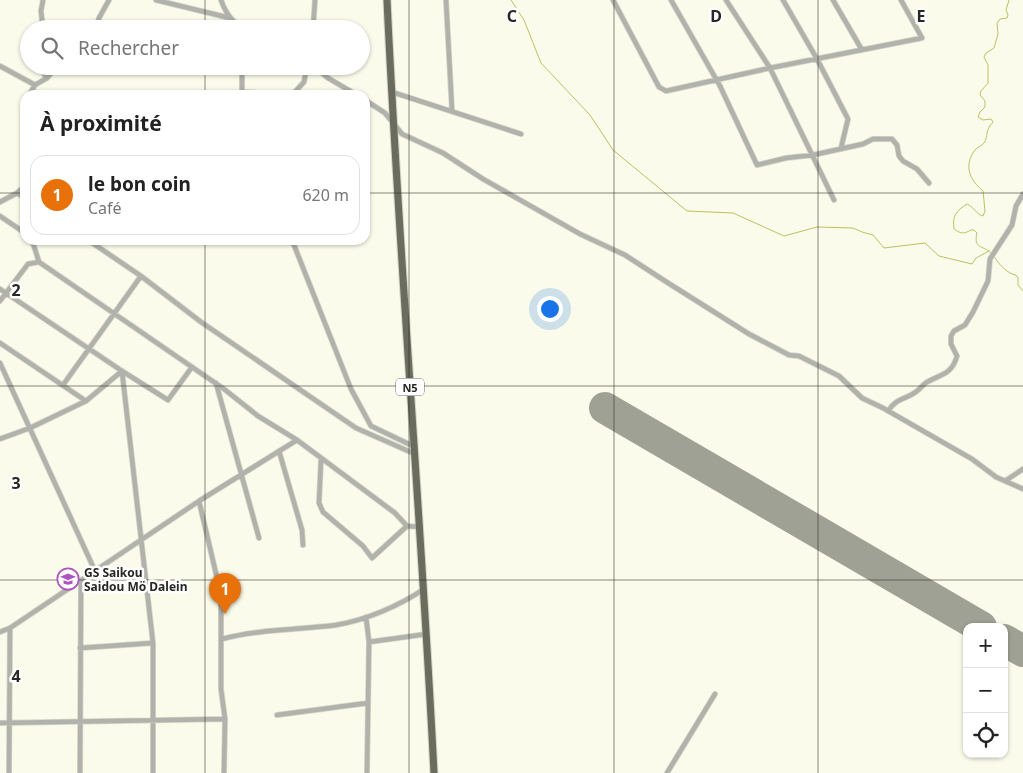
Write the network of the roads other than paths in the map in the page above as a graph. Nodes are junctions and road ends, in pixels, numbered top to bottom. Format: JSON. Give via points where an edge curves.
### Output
{"nodes":[{"id":1,"x":43,"y":0,"type":"edge"},
{"id":2,"x":109,"y":0,"type":"edge"},
{"id":3,"x":156,"y":0,"type":"edge"},
{"id":4,"x":221,"y":0,"type":"edge"},
{"id":5,"x":315,"y":0,"type":"edge"},
{"id":6,"x":388,"y":0,"type":"edge"},
{"id":7,"x":446,"y":0,"type":"edge"},
{"id":8,"x":613,"y":0,"type":"edge"},
{"id":9,"x":671,"y":0,"type":"edge"},
{"id":10,"x":726,"y":0,"type":"edge"},
{"id":11,"x":783,"y":0,"type":"edge"},
{"id":12,"x":834,"y":0,"type":"edge"},
{"id":13,"x":901,"y":0,"type":"edge"},
{"id":14,"x":170,"y":1,"type":"edge"},
{"id":15,"x":230,"y":18,"type":"junction"},
{"id":16,"x":42,"y":20,"type":"edge"},
{"id":17,"x":98,"y":20,"type":"edge"},
{"id":18,"x":232,"y":20,"type":"edge"},
{"id":19,"x":314,"y":20,"type":"edge"},
{"id":20,"x":862,"y":50,"type":"junction"},
{"id":21,"x":817,"y":59,"type":"junction"},
{"id":22,"x":0,"y":66,"type":"edge"},
{"id":23,"x":770,"y":68,"type":"junction"},
{"id":24,"x":45,"y":75,"type":"edge"},
{"id":25,"x":50,"y":75,"type":"edge"},
{"id":26,"x":242,"y":75,"type":"edge"},
{"id":27,"x":305,"y":75,"type":"edge"},
{"id":28,"x":324,"y":75,"type":"edge"},
{"id":29,"x":47,"y":78,"type":"junction"},
{"id":30,"x":716,"y":79,"type":"junction"},
{"id":31,"x":35,"y":85,"type":"junction"},
{"id":32,"x":32,"y":90,"type":"edge"},
{"id":33,"x":242,"y":90,"type":"edge"},
{"id":34,"x":297,"y":90,"type":"edge"},
{"id":35,"x":348,"y":90,"type":"edge"},
{"id":36,"x":392,"y":92,"type":"junction"},
{"id":37,"x":370,"y":103,"type":"edge"},
{"id":38,"x":452,"y":110,"type":"junction"},
{"id":39,"x":393,"y":121,"type":"junction"},
{"id":40,"x":520,"y":134,"type":"dead end"},
{"id":41,"x":841,"y":148,"type":"junction"},
{"id":42,"x":813,"y":154,"type":"junction"},
{"id":43,"x":929,"y":183,"type":"dead end"},
{"id":44,"x":20,"y":190,"type":"edge"},
{"id":45,"x":17,"y":193,"type":"junction"},
{"id":46,"x":1023,"y":194,"type":"edge"},
{"id":47,"x":20,"y":195,"type":"edge"},
{"id":48,"x":834,"y":200,"type":"dead end"},
{"id":49,"x":0,"y":202,"type":"edge"},
{"id":50,"x":0,"y":216,"type":"edge"},
{"id":51,"x":20,"y":230,"type":"edge"},
{"id":52,"x":34,"y":245,"type":"edge"},
{"id":53,"x":95,"y":245,"type":"edge"},
{"id":54,"x":294,"y":245,"type":"edge"},
{"id":55,"x":40,"y":262,"type":"junction"},
{"id":56,"x":141,"y":276,"type":"junction"},
{"id":57,"x":0,"y":289,"type":"edge"},
{"id":58,"x":6,"y":293,"type":"junction"},
{"id":59,"x":0,"y":301,"type":"edge"},
{"id":60,"x":113,"y":313,"type":"junction"},
{"id":61,"x":0,"y":343,"type":"edge"},
{"id":62,"x":88,"y":348,"type":"junction"},
{"id":63,"x":0,"y":363,"type":"edge"},
{"id":64,"x":192,"y":367,"type":"junction"},
{"id":65,"x":122,"y":371,"type":"junction"},
{"id":66,"x":216,"y":383,"type":"junction"},
{"id":67,"x":63,"y":384,"type":"junction"},
{"id":68,"x":86,"y":401,"type":"junction"},
{"id":69,"x":888,"y":411,"type":"junction"},
{"id":70,"x":30,"y":428,"type":"junction"},
{"id":71,"x":0,"y":440,"type":"edge"},
{"id":72,"x":297,"y":440,"type":"junction"},
{"id":73,"x":415,"y":450,"type":"junction"},
{"id":74,"x":279,"y":451,"type":"junction"},
{"id":75,"x":321,"y":460,"type":"junction"},
{"id":76,"x":1023,"y":469,"type":"edge"},
{"id":77,"x":241,"y":474,"type":"junction"},
{"id":78,"x":1005,"y":481,"type":"junction"},
{"id":79,"x":1023,"y":489,"type":"edge"},
{"id":80,"x":199,"y":501,"type":"junction"},
{"id":81,"x":407,"y":526,"type":"junction"},
{"id":82,"x":420,"y":527,"type":"junction"},
{"id":83,"x":259,"y":538,"type":"dead end"},
{"id":84,"x":142,"y":540,"type":"junction"},
{"id":85,"x":304,"y":545,"type":"dead end"},
{"id":86,"x":95,"y":571,"type":"junction"},
{"id":87,"x":81,"y":581,"type":"junction"},
{"id":88,"x":424,"y":589,"type":"junction"},
{"id":89,"x":366,"y":617,"type":"junction"},
{"id":90,"x":10,"y":628,"type":"junction"},
{"id":91,"x":0,"y":632,"type":"edge"},
{"id":92,"x":427,"y":634,"type":"junction"},
{"id":93,"x":222,"y":639,"type":"junction"},
{"id":94,"x":369,"y":642,"type":"junction"},
{"id":95,"x":153,"y":643,"type":"junction"},
{"id":96,"x":80,"y":648,"type":"junction"},
{"id":97,"x":715,"y":694,"type":"dead end"},
{"id":98,"x":368,"y":703,"type":"junction"},
{"id":99,"x":277,"y":715,"type":"dead end"},
{"id":100,"x":225,"y":719,"type":"junction"},
{"id":101,"x":153,"y":720,"type":"junction"},
{"id":102,"x":80,"y":722,"type":"junction"},
{"id":103,"x":0,"y":723,"type":"edge"},
{"id":104,"x":9,"y":723,"type":"junction"},
{"id":105,"x":9,"y":773,"type":"edge"},
{"id":106,"x":80,"y":773,"type":"edge"},
{"id":107,"x":153,"y":773,"type":"edge"},
{"id":108,"x":224,"y":773,"type":"edge"},
{"id":109,"x":368,"y":773,"type":"edge"},
{"id":110,"x":434,"y":773,"type":"edge"},
{"id":111,"x":667,"y":773,"type":"edge"}],
"edges":[{"from":1,"to":16,"type":"street"},
{"from":2,"to":17,"type":"street"},
{"from":3,"to":14,"type":"street"},
{"from":4,"to":15,"type":"street"},
{"from":5,"to":19,"type":"street"},
{"from":6,"to":36,"type":"highway","number":"N5"},
{"from":7,"to":38,"type":"street"},
{"from":8,"to":30,"type":"street","via":[[659,87],[666,91],[674,90]]},
{"from":9,"to":30,"type":"street"},
{"from":10,"to":23,"type":"street"},
{"from":11,"to":21,"type":"street"},
{"from":12,"to":20,"type":"street"},
{"from":13,"to":20,"type":"street","via":[[922,38]]},
{"from":14,"to":15,"type":"street"},
{"from":15,"to":18,"type":"street"},
{"from":20,"to":21,"type":"street"},
{"from":21,"to":23,"type":"street"},
{"from":21,"to":41,"type":"street","via":[[848,119]]},
{"from":22,"to":31,"type":"street"},
{"from":23,"to":30,"type":"street"},
{"from":23,"to":42,"type":"street"},
{"from":24,"to":29,"type":"street"},
{"from":25,"to":29,"type":"street"},
{"from":26,"to":33,"type":"street"},
{"from":27,"to":34,"type":"street"},
{"from":28,"to":35,"type":"street"},
{"from":29,"to":31,"type":"street"},
{"from":30,"to":42,"type":"street","via":[[757,165]]},
{"from":31,"to":32,"type":"street"},
{"from":36,"to":38,"type":"street"},
{"from":36,"to":39,"type":"highway","number":"N5"},
{"from":37,"to":39,"type":"street"},
{"from":38,"to":40,"type":"street"},
{"from":39,"to":69,"type":"street","via":[[402,134],[443,153],[482,179],[580,234],[625,255],[749,334],[789,356],[799,356],[838,376],[862,398]]},
{"from":39,"to":73,"type":"highway","number":"N5"},
{"from":41,"to":42,"type":"street"},
{"from":41,"to":43,"type":"street","via":[[873,139],[892,139],[903,161],[917,169]]},
{"from":42,"to":48,"type":"street"},
{"from":44,"to":45,"type":"street"},
{"from":45,"to":47,"type":"street"},
{"from":45,"to":49,"type":"street"},
{"from":46,"to":69,"type":"street","via":[[1016,206],[1012,225],[993,254],[988,281],[973,312],[965,325],[951,336],[957,356],[952,368],[901,398]]},
{"from":50,"to":51,"type":"street"},
{"from":52,"to":55,"type":"street"},
{"from":53,"to":56,"type":"street"},
{"from":54,"to":73,"type":"street","via":[[351,389],[371,426]]},
{"from":55,"to":58,"type":"street","via":[[28,264]]},
{"from":55,"to":60,"type":"street"},
{"from":56,"to":60,"type":"street"},
{"from":56,"to":73,"type":"street","via":[[201,322],[356,428]]},
{"from":57,"to":58,"type":"street"},
{"from":58,"to":59,"type":"street"},
{"from":58,"to":62,"type":"street"},
{"from":60,"to":62,"type":"street"},
{"from":60,"to":64,"type":"street"},
{"from":61,"to":67,"type":"street"},
{"from":62,"to":65,"type":"street"},
{"from":62,"to":67,"type":"street"},
{"from":63,"to":70,"type":"street"},
{"from":64,"to":65,"type":"street","via":[[168,400]]},
{"from":64,"to":66,"type":"street"},
{"from":65,"to":68,"type":"street"},
{"from":65,"to":84,"type":"street"},
{"from":66,"to":72,"type":"street","via":[[258,416]]},
{"from":66,"to":77,"type":"street"},
{"from":67,"to":68,"type":"street"},
{"from":68,"to":70,"type":"street"},
{"from":69,"to":78,"type":"street"},
{"from":70,"to":71,"type":"street"},
{"from":70,"to":86,"type":"street"},
{"from":72,"to":74,"type":"street"},
{"from":72,"to":75,"type":"street"},
{"from":73,"to":82,"type":"highway","number":"N5"},
{"from":74,"to":77,"type":"street"},
{"from":74,"to":85,"type":"street"},
{"from":75,"to":81,"type":"street","via":[[395,513]]},
{"from":75,"to":81,"type":"street","via":[[319,503],[323,512],[363,546],[372,558]]},
{"from":76,"to":78,"type":"street"},
{"from":77,"to":80,"type":"street"},
{"from":77,"to":83,"type":"street"},
{"from":78,"to":79,"type":"street"},
{"from":80,"to":84,"type":"street"},
{"from":80,"to":93,"type":"street","via":[[221,595]]},
{"from":81,"to":82,"type":"street"},
{"from":82,"to":88,"type":"highway","number":"N5"},
{"from":84,"to":86,"type":"street"},
{"from":84,"to":95,"type":"street"},
{"from":86,"to":87,"type":"street"},
{"from":87,"to":90,"type":"street"},
{"from":87,"to":96,"type":"street"},
{"from":88,"to":89,"type":"street"},
{"from":88,"to":92,"type":"highway","number":"N5"},
{"from":89,"to":93,"type":"street","via":[[337,625],[271,630]]},
{"from":89,"to":94,"type":"street"},
{"from":90,"to":91,"type":"street"},
{"from":90,"to":104,"type":"street"},
{"from":92,"to":94,"type":"street"},
{"from":92,"to":110,"type":"highway","number":"N5"},
{"from":93,"to":100,"type":"street","via":[[221,689]]},
{"from":94,"to":98,"type":"street"},
{"from":95,"to":96,"type":"street"},
{"from":95,"to":101,"type":"street"},
{"from":96,"to":102,"type":"street"},
{"from":97,"to":111,"type":"street"},
{"from":98,"to":99,"type":"street"},
{"from":98,"to":109,"type":"street"},
{"from":100,"to":101,"type":"street"},
{"from":100,"to":108,"type":"street"},
{"from":101,"to":102,"type":"street"},
{"from":101,"to":107,"type":"street"},
{"from":102,"to":104,"type":"street"},
{"from":102,"to":106,"type":"street"},
{"from":103,"to":104,"type":"street"},
{"from":104,"to":105,"type":"street"}]}
